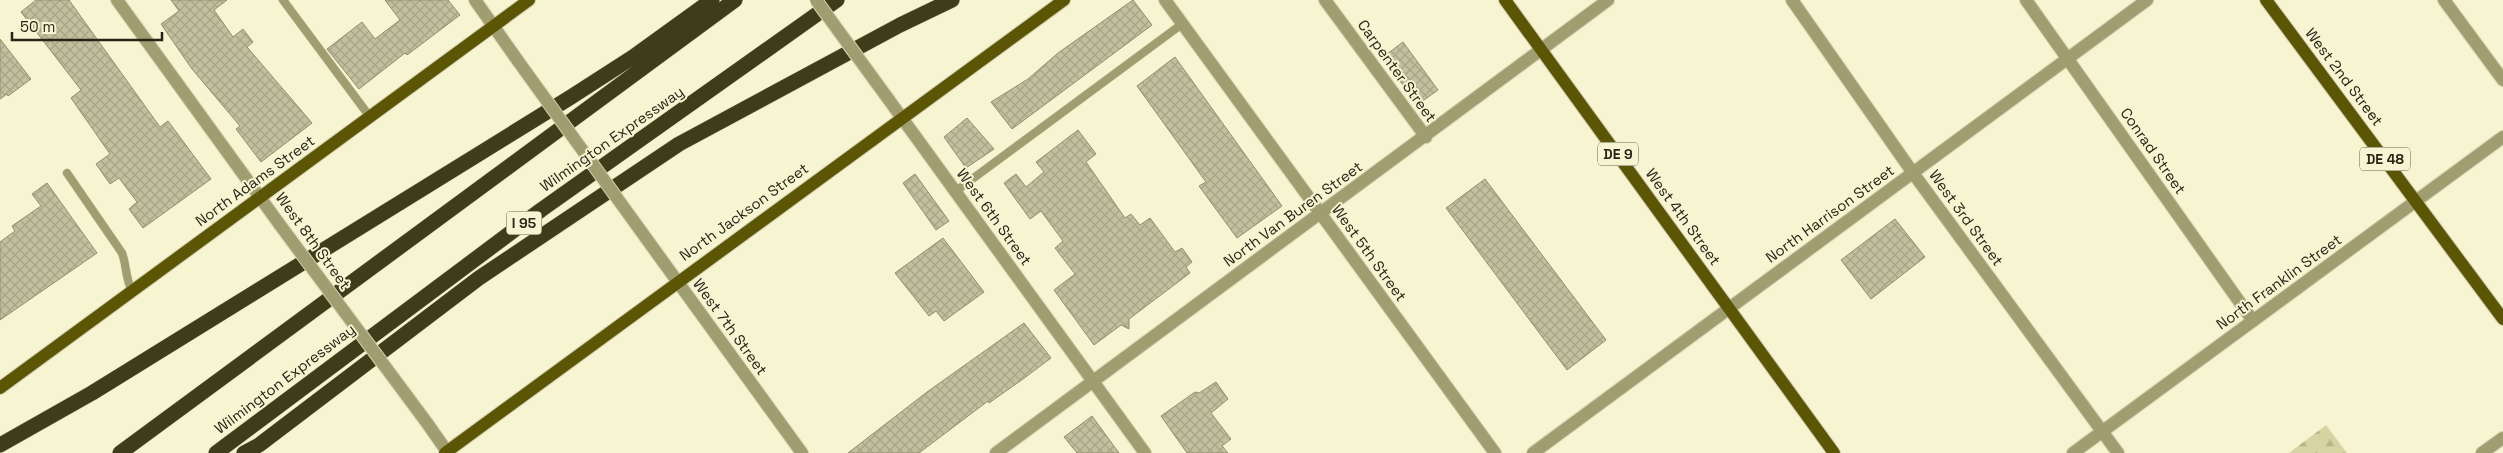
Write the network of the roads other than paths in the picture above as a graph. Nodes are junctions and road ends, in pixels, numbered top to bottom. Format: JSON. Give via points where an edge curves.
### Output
{"nodes":[{"id":1,"x":117,"y":0,"type":"edge"},
{"id":2,"x":283,"y":0,"type":"edge"},
{"id":3,"x":475,"y":0,"type":"edge"},
{"id":4,"x":529,"y":0,"type":"edge"},
{"id":5,"x":712,"y":0,"type":"edge"},
{"id":6,"x":735,"y":0,"type":"edge"},
{"id":7,"x":816,"y":0,"type":"edge"},
{"id":8,"x":837,"y":0,"type":"edge"},
{"id":9,"x":952,"y":0,"type":"edge"},
{"id":10,"x":1064,"y":0,"type":"edge"},
{"id":11,"x":1165,"y":0,"type":"edge"},
{"id":12,"x":1325,"y":0,"type":"edge"},
{"id":13,"x":1505,"y":0,"type":"edge"},
{"id":14,"x":1608,"y":0,"type":"edge"},
{"id":15,"x":1792,"y":0,"type":"edge"},
{"id":16,"x":2026,"y":0,"type":"edge"},
{"id":17,"x":2147,"y":0,"type":"edge"},
{"id":18,"x":2266,"y":0,"type":"edge"},
{"id":19,"x":2444,"y":0,"type":"edge"},
{"id":20,"x":1182,"y":24,"type":"junction"},
{"id":21,"x":494,"y":25,"type":"junction"},
{"id":22,"x":1541,"y":49,"type":"junction"},
{"id":23,"x":2068,"y":58,"type":"junction"},
{"id":24,"x":2503,"y":80,"type":"edge"},
{"id":25,"x":370,"y":117,"type":"junction"},
{"id":26,"x":902,"y":117,"type":"junction"},
{"id":27,"x":1426,"y":137,"type":"junction"},
{"id":28,"x":2503,"y":137,"type":"edge"},
{"id":29,"x":1913,"y":173,"type":"junction"},
{"id":30,"x":68,"y":174,"type":"dead end"},
{"id":31,"x":956,"y":191,"type":"junction"},
{"id":32,"x":260,"y":197,"type":"junction"},
{"id":33,"x":2416,"y":201,"type":"junction"},
{"id":34,"x":1320,"y":214,"type":"junction"},
{"id":35,"x":677,"y":282,"type":"junction"},
{"id":36,"x":132,"y":291,"type":"junction"},
{"id":37,"x":1730,"y":308,"type":"junction"},
{"id":38,"x":2503,"y":319,"type":"edge"},
{"id":39,"x":2253,"y":321,"type":"junction"},
{"id":40,"x":1093,"y":382,"type":"junction"},
{"id":41,"x":0,"y":388,"type":"edge"},
{"id":42,"x":2102,"y":432,"type":"junction"},
{"id":43,"x":2503,"y":438,"type":"edge"},
{"id":44,"x":0,"y":445,"type":"edge"},
{"id":45,"x":120,"y":453,"type":"edge"},
{"id":46,"x":216,"y":453,"type":"edge"},
{"id":47,"x":244,"y":453,"type":"edge"},
{"id":48,"x":447,"y":453,"type":"edge"},
{"id":49,"x":802,"y":453,"type":"edge"},
{"id":50,"x":996,"y":453,"type":"edge"},
{"id":51,"x":1145,"y":453,"type":"edge"},
{"id":52,"x":1495,"y":453,"type":"edge"},
{"id":53,"x":1533,"y":453,"type":"edge"},
{"id":54,"x":1834,"y":453,"type":"edge"},
{"id":55,"x":2073,"y":453,"type":"edge"},
{"id":56,"x":2118,"y":453,"type":"edge"},
{"id":57,"x":2482,"y":453,"type":"edge"}],
"edges":[{"from":1,"to":32,"type":"street","name":"West 8th Street"},
{"from":2,"to":25,"type":"lane"},
{"from":3,"to":21,"type":"street","name":"West 7th Street"},
{"from":4,"to":21,"type":"main road","name":"North Adams Street"},
{"from":5,"to":44,"type":"highway","via":[[571,97],[92,393]]},
{"from":6,"to":45,"type":"highway"},
{"from":7,"to":26,"type":"street","name":"West 6th Street","bridge":true},
{"from":8,"to":46,"type":"highway","name":"Wilmington Expressway","number":"I 95","via":[[541,210]]},
{"from":9,"to":47,"type":"highway","via":[[679,144],[479,278],[259,445]]},
{"from":10,"to":26,"type":"main road","name":"North Jackson Street"},
{"from":11,"to":20,"type":"street","name":"West 5th Street"},
{"from":12,"to":27,"type":"street","name":"Carpenter Street"},
{"from":13,"to":22,"type":"main road","name":"West 4th Street","number":"DE 9"},
{"from":14,"to":22,"type":"street","name":"North Van Buren Street"},
{"from":15,"to":29,"type":"street","name":"West 3rd Street"},
{"from":16,"to":23,"type":"street","name":"Conrad Street"},
{"from":17,"to":23,"type":"street","name":"North Harrison Street"},
{"from":18,"to":33,"type":"main road","name":"West 2nd Street","number":"DE 48"},
{"from":19,"to":24,"type":"street"},
{"from":20,"to":31,"type":"lane"},
{"from":20,"to":34,"type":"street","name":"West 5th Street"},
{"from":21,"to":25,"type":"main road","name":"North Adams Street"},
{"from":21,"to":35,"type":"street","name":"West 7th Street","bridge":true},
{"from":22,"to":27,"type":"street","name":"North Van Buren Street"},
{"from":22,"to":37,"type":"main road","name":"West 4th Street","number":"DE 9"},
{"from":23,"to":29,"type":"street","name":"North Harrison Street"},
{"from":23,"to":39,"type":"street","name":"Conrad Street"},
{"from":25,"to":32,"type":"main road","name":"North Adams Street"},
{"from":26,"to":31,"type":"street","name":"West 6th Street"},
{"from":26,"to":35,"type":"main road","name":"North Jackson Street"},
{"from":27,"to":34,"type":"street","name":"North Van Buren Street"},
{"from":28,"to":33,"type":"street","name":"North Franklin Street"},
{"from":29,"to":37,"type":"street","name":"North Harrison Street"},
{"from":29,"to":42,"type":"street","name":"West 3rd Street"},
{"from":30,"to":36,"type":"lane","via":[[122,253],[125,277]]},
{"from":31,"to":40,"type":"street","name":"West 6th Street"},
{"from":32,"to":36,"type":"main road","name":"North Adams Street"},
{"from":32,"to":48,"type":"street","name":"West 8th Street","bridge":true},
{"from":33,"to":38,"type":"main road","name":"West 2nd Street","number":"DE 48"},
{"from":33,"to":39,"type":"street","name":"North Franklin Street"},
{"from":34,"to":40,"type":"street","name":"North Van Buren Street"},
{"from":34,"to":52,"type":"street","name":"West 5th Street"},
{"from":35,"to":48,"type":"main road","name":"North Jackson Street"},
{"from":35,"to":49,"type":"street","name":"West 7th Street"},
{"from":36,"to":41,"type":"main road","name":"North Adams Street"},
{"from":37,"to":53,"type":"street","name":"North Harrison Street"},
{"from":37,"to":54,"type":"main road","name":"West 4th Street","number":"DE 9"},
{"from":39,"to":42,"type":"street","name":"North Franklin Street"},
{"from":40,"to":50,"type":"street","name":"North Van Buren Street"},
{"from":40,"to":51,"type":"street","name":"West 6th Street"},
{"from":42,"to":55,"type":"street","name":"North Franklin Street"},
{"from":42,"to":56,"type":"street","name":"West 3rd Street"},
{"from":43,"to":57,"type":"street"}]}
